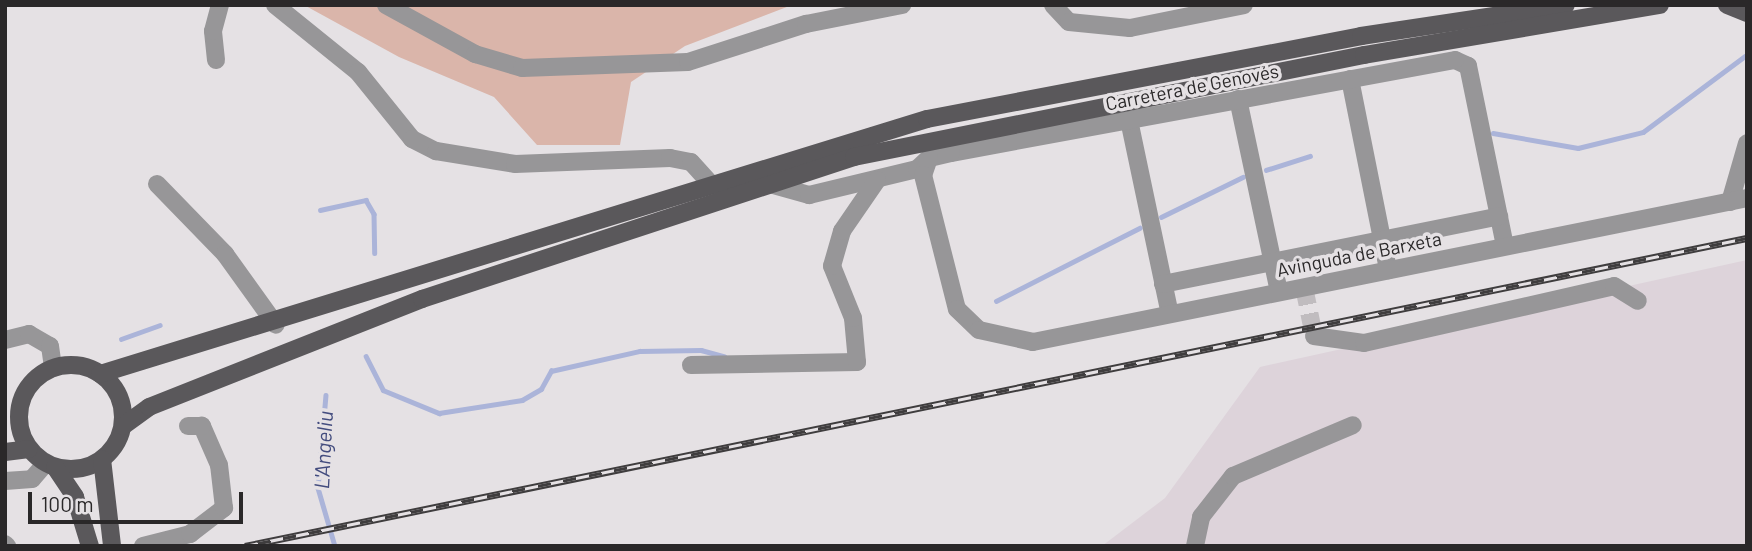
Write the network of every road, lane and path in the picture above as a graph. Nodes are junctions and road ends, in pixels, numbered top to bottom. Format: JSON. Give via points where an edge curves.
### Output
{"nodes":[{"id":1,"x":220,"y":5,"type":"edge"},
{"id":2,"x":275,"y":5,"type":"edge"},
{"id":3,"x":386,"y":5,"type":"edge"},
{"id":4,"x":902,"y":5,"type":"edge"},
{"id":5,"x":1053,"y":5,"type":"edge"},
{"id":6,"x":1244,"y":5,"type":"edge"},
{"id":7,"x":1566,"y":5,"type":"edge"},
{"id":8,"x":1660,"y":5,"type":"edge"},
{"id":9,"x":1727,"y":5,"type":"edge"},
{"id":10,"x":1747,"y":13,"type":"edge"},
{"id":11,"x":216,"y":60,"type":"dead end"},
{"id":12,"x":1350,"y":79,"type":"junction"},
{"id":13,"x":1238,"y":99,"type":"junction"},
{"id":14,"x":1129,"y":120,"type":"junction"},
{"id":15,"x":933,"y":137,"type":"junction"},
{"id":16,"x":1747,"y":144,"type":"edge"},
{"id":17,"x":929,"y":158,"type":"junction"},
{"id":18,"x":877,"y":180,"type":"junction"},
{"id":19,"x":710,"y":183,"type":"junction"},
{"id":20,"x":157,"y":184,"type":"dead end"},
{"id":21,"x":770,"y":184,"type":"junction"},
{"id":22,"x":1738,"y":200,"type":"edge"},
{"id":23,"x":1499,"y":216,"type":"junction"},
{"id":24,"x":1383,"y":240,"type":"junction"},
{"id":25,"x":1505,"y":246,"type":"junction"},
{"id":26,"x":1273,"y":262,"type":"junction"},
{"id":27,"x":1388,"y":270,"type":"junction"},
{"id":28,"x":1163,"y":284,"type":"junction"},
{"id":29,"x":1279,"y":292,"type":"junction"},
{"id":30,"x":1638,"y":301,"type":"dead end"},
{"id":31,"x":1170,"y":314,"type":"junction"},
{"id":32,"x":276,"y":325,"type":"junction"},
{"id":33,"x":1314,"y":336,"type":"dead end"},
{"id":34,"x":5,"y":340,"type":"edge"},
{"id":35,"x":691,"y":365,"type":"dead end"},
{"id":36,"x":53,"y":368,"type":"junction"},
{"id":37,"x":100,"y":374,"type":"junction"},
{"id":38,"x":13,"y":407,"type":"edge"},
{"id":39,"x":1353,"y":425,"type":"dead end"},
{"id":40,"x":122,"y":426,"type":"junction"},
{"id":41,"x":188,"y":426,"type":"dead end"},
{"id":42,"x":29,"y":449,"type":"junction"},
{"id":43,"x":5,"y":452,"type":"edge"},
{"id":44,"x":102,"y":459,"type":"junction"},
{"id":45,"x":50,"y":465,"type":"junction"},
{"id":46,"x":5,"y":481,"type":"edge"},
{"id":47,"x":111,"y":543,"type":"edge"},
{"id":48,"x":90,"y":546,"type":"edge"},
{"id":49,"x":143,"y":546,"type":"edge"},
{"id":50,"x":1195,"y":546,"type":"edge"}],
"edges":[{"from":1,"to":11,"type":"street","via":[[213,31]]},
{"from":2,"to":19,"type":"street","via":[[358,72],[412,139],[436,151],[515,164],[670,158],[691,162]]},
{"from":3,"to":4,"type":"street","via":[[475,54],[522,68],[688,62],[806,24]]},
{"from":5,"to":6,"type":"street","via":[[1069,22],[1130,28]]},
{"from":7,"to":19,"type":"main road","via":[[1361,36],[927,119]]},
{"from":8,"to":15,"type":"main road"},
{"from":9,"to":10,"type":"main road"},
{"from":12,"to":13,"type":"street","name":"Carretera de Genovés"},
{"from":12,"to":23,"type":"street","name":"Carretera de Genovés","via":[[1463,61]]},
{"from":12,"to":24,"type":"street"},
{"from":13,"to":14,"type":"street","name":"Carretera de Genovés"},
{"from":13,"to":26,"type":"street"},
{"from":14,"to":17,"type":"street","name":"Carretera de Genovés"},
{"from":14,"to":28,"type":"street"},
{"from":15,"to":17,"type":"street"},
{"from":15,"to":21,"type":"main road"},
{"from":16,"to":22,"type":"street"},
{"from":17,"to":18,"type":"street","name":"Carretera de Genovés","via":[[917,169]]},
{"from":17,"to":31,"type":"street","name":"Avinguda de Barxeta","via":[[923,175],[946,284],[957,309],[979,330],[1033,342]]},
{"from":18,"to":21,"type":"street","name":"Carretera de Genovés","via":[[809,195]]},
{"from":18,"to":35,"type":"street","via":[[842,230],[832,266],[853,318],[857,362]]},
{"from":19,"to":32,"type":"main road"},
{"from":20,"to":32,"type":"street","via":[[225,254]]},
{"from":21,"to":40,"type":"main road","via":[[422,299],[149,407]]},
{"from":22,"to":25,"type":"street","name":"Avinguda de Barxeta"},
{"from":23,"to":24,"type":"street"},
{"from":23,"to":25,"type":"street"},
{"from":24,"to":26,"type":"street"},
{"from":24,"to":27,"type":"street"},
{"from":25,"to":27,"type":"street","name":"Avinguda de Barxeta"},
{"from":26,"to":28,"type":"street"},
{"from":26,"to":29,"type":"street"},
{"from":27,"to":29,"type":"street","name":"Avinguda de Barxeta"},
{"from":28,"to":31,"type":"street"},
{"from":29,"to":31,"type":"street","name":"Avinguda de Barxeta"},
{"from":30,"to":33,"type":"street","via":[[1614,286],[1364,343]]},
{"from":32,"to":37,"type":"main road"},
{"from":34,"to":36,"type":"street","via":[[29,334],[50,346]]},
{"from":36,"to":37,"type":"main road","via":[[69,365]]},
{"from":36,"to":38,"type":"main road","via":[[39,376]]},
{"from":37,"to":40,"type":"main road","via":[[119,397]]},
{"from":38,"to":42,"type":"main road"},
{"from":39,"to":50,"type":"street","via":[[1233,476],[1200,517]]},
{"from":40,"to":44,"type":"main road"},
{"from":41,"to":49,"type":"street","via":[[202,426],[214,455],[224,508],[190,534]]},
{"from":42,"to":43,"type":"main road"},
{"from":42,"to":45,"type":"main road"},
{"from":44,"to":45,"type":"main road","via":[[71,470]]},
{"from":44,"to":47,"type":"main road"},
{"from":45,"to":46,"type":"street","via":[[32,479]]},
{"from":45,"to":48,"type":"main road","via":[[75,497]]}]}
